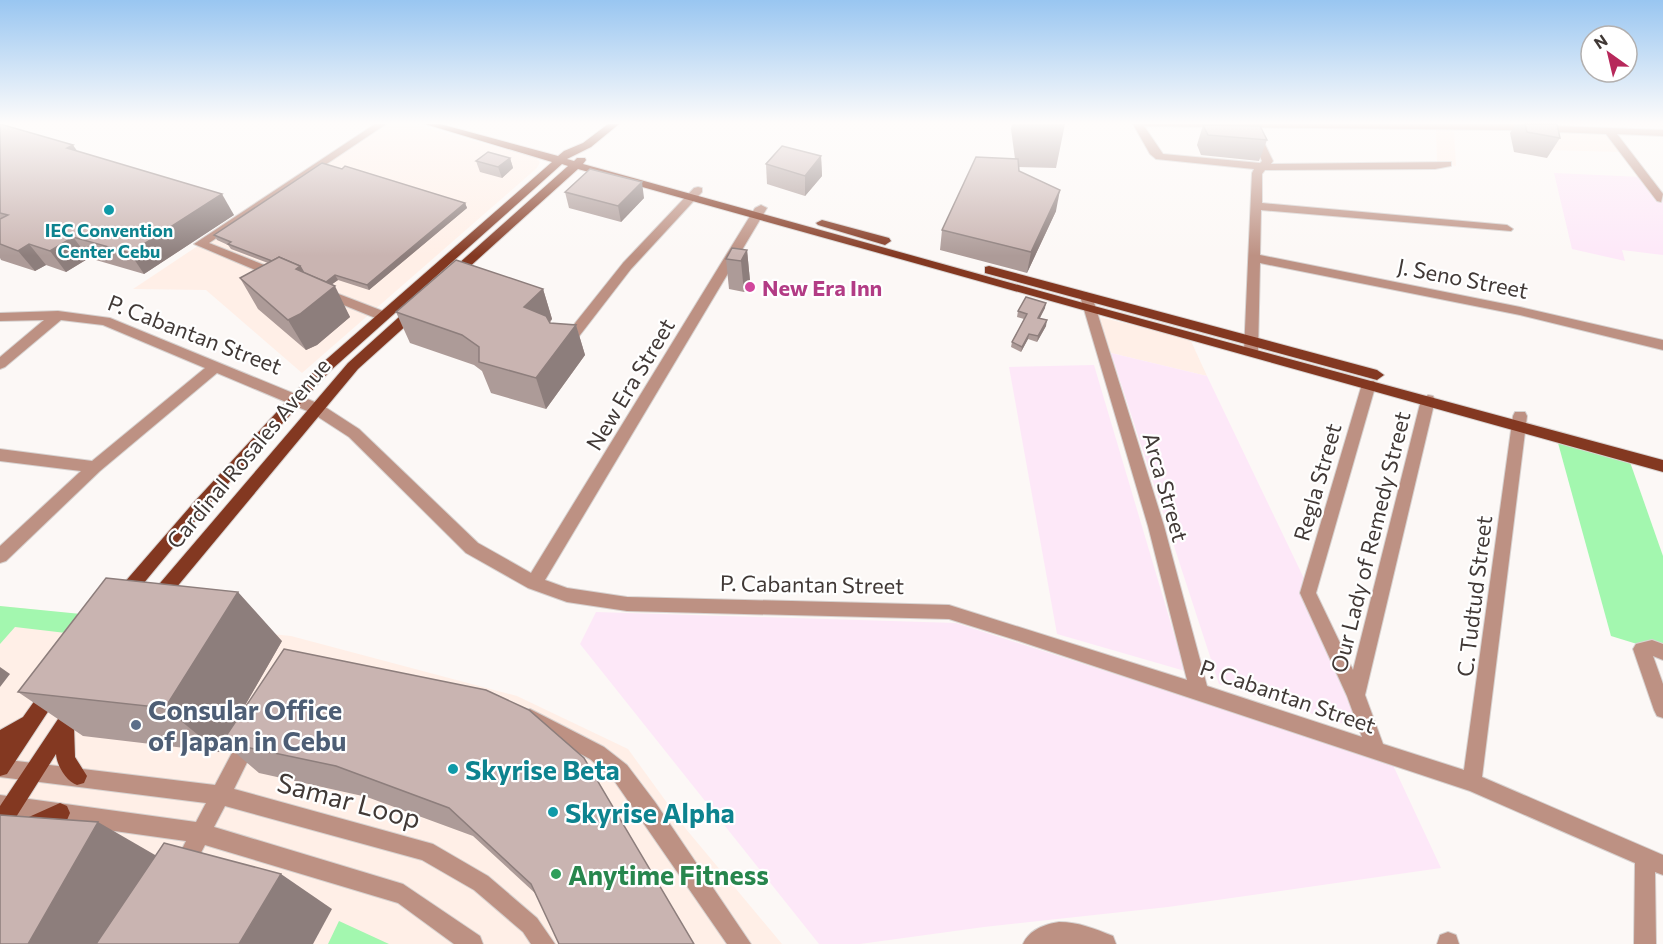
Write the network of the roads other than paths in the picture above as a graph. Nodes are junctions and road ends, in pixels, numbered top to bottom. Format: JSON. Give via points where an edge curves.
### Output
{"nodes":[{"id":1,"x":315,"y":168,"type":"edge"},
{"id":2,"x":551,"y":168,"type":"edge"},
{"id":3,"x":572,"y":168,"type":"edge"},
{"id":4,"x":605,"y":168,"type":"edge"},
{"id":5,"x":1263,"y":168,"type":"edge"},
{"id":6,"x":1637,"y":168,"type":"edge"},
{"id":7,"x":695,"y":194,"type":"junction"},
{"id":8,"x":1661,"y":199,"type":"dead end"},
{"id":9,"x":1257,"y":206,"type":"junction"},
{"id":10,"x":758,"y":211,"type":"junction"},
{"id":11,"x":1507,"y":229,"type":"dead end"},
{"id":12,"x":1254,"y":258,"type":"junction"},
{"id":13,"x":444,"y":284,"type":"edge"},
{"id":14,"x":427,"y":299,"type":"edge"},
{"id":15,"x":1088,"y":302,"type":"junction"},
{"id":16,"x":58,"y":315,"type":"junction"},
{"id":17,"x":383,"y":316,"type":"junction"},
{"id":18,"x":0,"y":317,"type":"edge"},
{"id":19,"x":1663,"y":345,"type":"edge"},
{"id":20,"x":1252,"y":346,"type":"junction"},
{"id":21,"x":564,"y":348,"type":"edge"},
{"id":22,"x":0,"y":364,"type":"edge"},
{"id":23,"x":215,"y":367,"type":"junction"},
{"id":24,"x":1369,"y":384,"type":"junction"},
{"id":25,"x":297,"y":399,"type":"junction"},
{"id":26,"x":1428,"y":400,"type":"junction"},
{"id":27,"x":317,"y":409,"type":"junction"},
{"id":28,"x":1519,"y":420,"type":"junction"},
{"id":29,"x":0,"y":455,"type":"edge"},
{"id":30,"x":1663,"y":455,"type":"edge"},
{"id":31,"x":1663,"y":466,"type":"edge"},
{"id":32,"x":95,"y":467,"type":"junction"},
{"id":33,"x":0,"y":556,"type":"edge"},
{"id":34,"x":534,"y":583,"type":"junction"},
{"id":35,"x":116,"y":604,"type":"edge"},
{"id":36,"x":143,"y":615,"type":"edge"},
{"id":37,"x":1663,"y":652,"type":"edge"},
{"id":38,"x":62,"y":676,"type":"edge"},
{"id":39,"x":1198,"y":691,"type":"junction"},
{"id":40,"x":84,"y":694,"type":"edge"},
{"id":41,"x":1356,"y":695,"type":"junction"},
{"id":42,"x":1663,"y":710,"type":"edge"},
{"id":43,"x":506,"y":712,"type":"edge"},
{"id":44,"x":32,"y":720,"type":"junction"},
{"id":45,"x":259,"y":720,"type":"edge"},
{"id":46,"x":65,"y":724,"type":"junction"},
{"id":47,"x":0,"y":740,"type":"edge"},
{"id":48,"x":1376,"y":751,"type":"junction"},
{"id":49,"x":0,"y":767,"type":"edge"},
{"id":50,"x":34,"y":771,"type":"junction"},
{"id":51,"x":77,"y":776,"type":"junction"},
{"id":52,"x":1472,"y":782,"type":"junction"},
{"id":53,"x":220,"y":795,"type":"junction"},
{"id":54,"x":5,"y":806,"type":"edge"},
{"id":55,"x":60,"y":813,"type":"junction"},
{"id":56,"x":0,"y":824,"type":"edge"},
{"id":57,"x":200,"y":833,"type":"junction"},
{"id":58,"x":0,"y":843,"type":"edge"},
{"id":59,"x":1654,"y":861,"type":"edge"},
{"id":60,"x":174,"y":885,"type":"edge"},
{"id":61,"x":472,"y":944,"type":"edge"},
{"id":62,"x":544,"y":944,"type":"edge"},
{"id":63,"x":740,"y":944,"type":"edge"},
{"id":64,"x":1034,"y":944,"type":"edge"},
{"id":65,"x":1105,"y":944,"type":"edge"},
{"id":66,"x":1645,"y":944,"type":"edge"}],
"edges":[{"from":1,"to":17,"type":"street","via":[[200,244]]},
{"from":2,"to":17,"type":"main road","name":"Cardinal Rosales Avenue"},
{"from":3,"to":13,"type":"main road"},
{"from":4,"to":7,"type":"main road"},
{"from":5,"to":9,"type":"street","via":[[1257,173]]},
{"from":6,"to":8,"type":"street"},
{"from":7,"to":10,"type":"main road"},
{"from":7,"to":21,"type":"street","via":[[627,266]]},
{"from":9,"to":11,"type":"street"},
{"from":9,"to":12,"type":"street"},
{"from":10,"to":15,"type":"main road"},
{"from":10,"to":34,"type":"street","name":"New Era Street"},
{"from":12,"to":19,"type":"street","name":"J. Seno Street","via":[[1520,310]]},
{"from":12,"to":20,"type":"street"},
{"from":14,"to":27,"type":"main road","name":"Cardinal Rosales Avenue","via":[[353,366]]},
{"from":15,"to":20,"type":"main road"},
{"from":15,"to":39,"type":"street","name":"Arca Street","via":[[1156,526]]},
{"from":16,"to":18,"type":"street","name":"P. Cabantan Street"},
{"from":16,"to":22,"type":"street"},
{"from":16,"to":23,"type":"street","name":"P. Cabantan Street","via":[[105,321]]},
{"from":17,"to":25,"type":"main road","name":"Cardinal Rosales Avenue"},
{"from":20,"to":24,"type":"main road"},
{"from":20,"to":28,"type":"main road"},
{"from":23,"to":25,"type":"street","name":"P. Cabantan Street"},
{"from":23,"to":32,"type":"street"},
{"from":24,"to":26,"type":"main road"},
{"from":24,"to":41,"type":"street","name":"Regla Street","via":[[1308,593]]},
{"from":25,"to":27,"type":"street","name":"P. Cabantan Street"},
{"from":25,"to":35,"type":"main road","name":"Cardinal Rosales Avenue"},
{"from":26,"to":28,"type":"main road"},
{"from":26,"to":41,"type":"street","name":"Our Lady of Remedy Street"},
{"from":27,"to":34,"type":"street","name":"P. Cabantan Street","via":[[354,433],[472,548]]},
{"from":27,"to":36,"type":"main road","name":"Cardinal Rosales Avenue"},
{"from":28,"to":30,"type":"main road"},
{"from":28,"to":31,"type":"main road"},
{"from":28,"to":52,"type":"street","name":"C. Tudtud Street"},
{"from":29,"to":32,"type":"street"},
{"from":32,"to":33,"type":"street"},
{"from":34,"to":39,"type":"street","name":"P. Cabantan Street","via":[[567,595],[627,604],[948,612]]},
{"from":37,"to":42,"type":"street","via":[[1642,649]]},
{"from":38,"to":44,"type":"main road"},
{"from":39,"to":48,"type":"street","name":"P. Cabantan Street"},
{"from":40,"to":46,"type":"main road"},
{"from":41,"to":48,"type":"street"},
{"from":43,"to":63,"type":"street","via":[[529,717],[571,738],[620,772]]},
{"from":44,"to":47,"type":"main road"},
{"from":44,"to":49,"type":"main road"},
{"from":45,"to":53,"type":"street"},
{"from":46,"to":50,"type":"main road"},
{"from":46,"to":51,"type":"main road","via":[[66,760]]},
{"from":48,"to":52,"type":"street","name":"P. Cabantan Street"},
{"from":49,"to":50,"type":"street","name":"Samar Loop"},
{"from":50,"to":51,"type":"street","name":"Samar Loop"},
{"from":50,"to":54,"type":"main road"},
{"from":51,"to":53,"type":"street","name":"Samar Loop"},
{"from":52,"to":59,"type":"street","name":"P. Cabantan Street"},
{"from":53,"to":57,"type":"street"},
{"from":53,"to":62,"type":"street","name":"Samar Loop","via":[[426,851],[482,883],[530,925]]},
{"from":54,"to":55,"type":"street"},
{"from":54,"to":56,"type":"main road"},
{"from":55,"to":57,"type":"street"},
{"from":55,"to":58,"type":"main road","via":[[27,826]]},
{"from":57,"to":60,"type":"street"},
{"from":57,"to":61,"type":"street","via":[[404,894]]},
{"from":59,"to":66,"type":"street"},
{"from":64,"to":65,"type":"street","via":[[1042,935],[1072,931]]}]}
